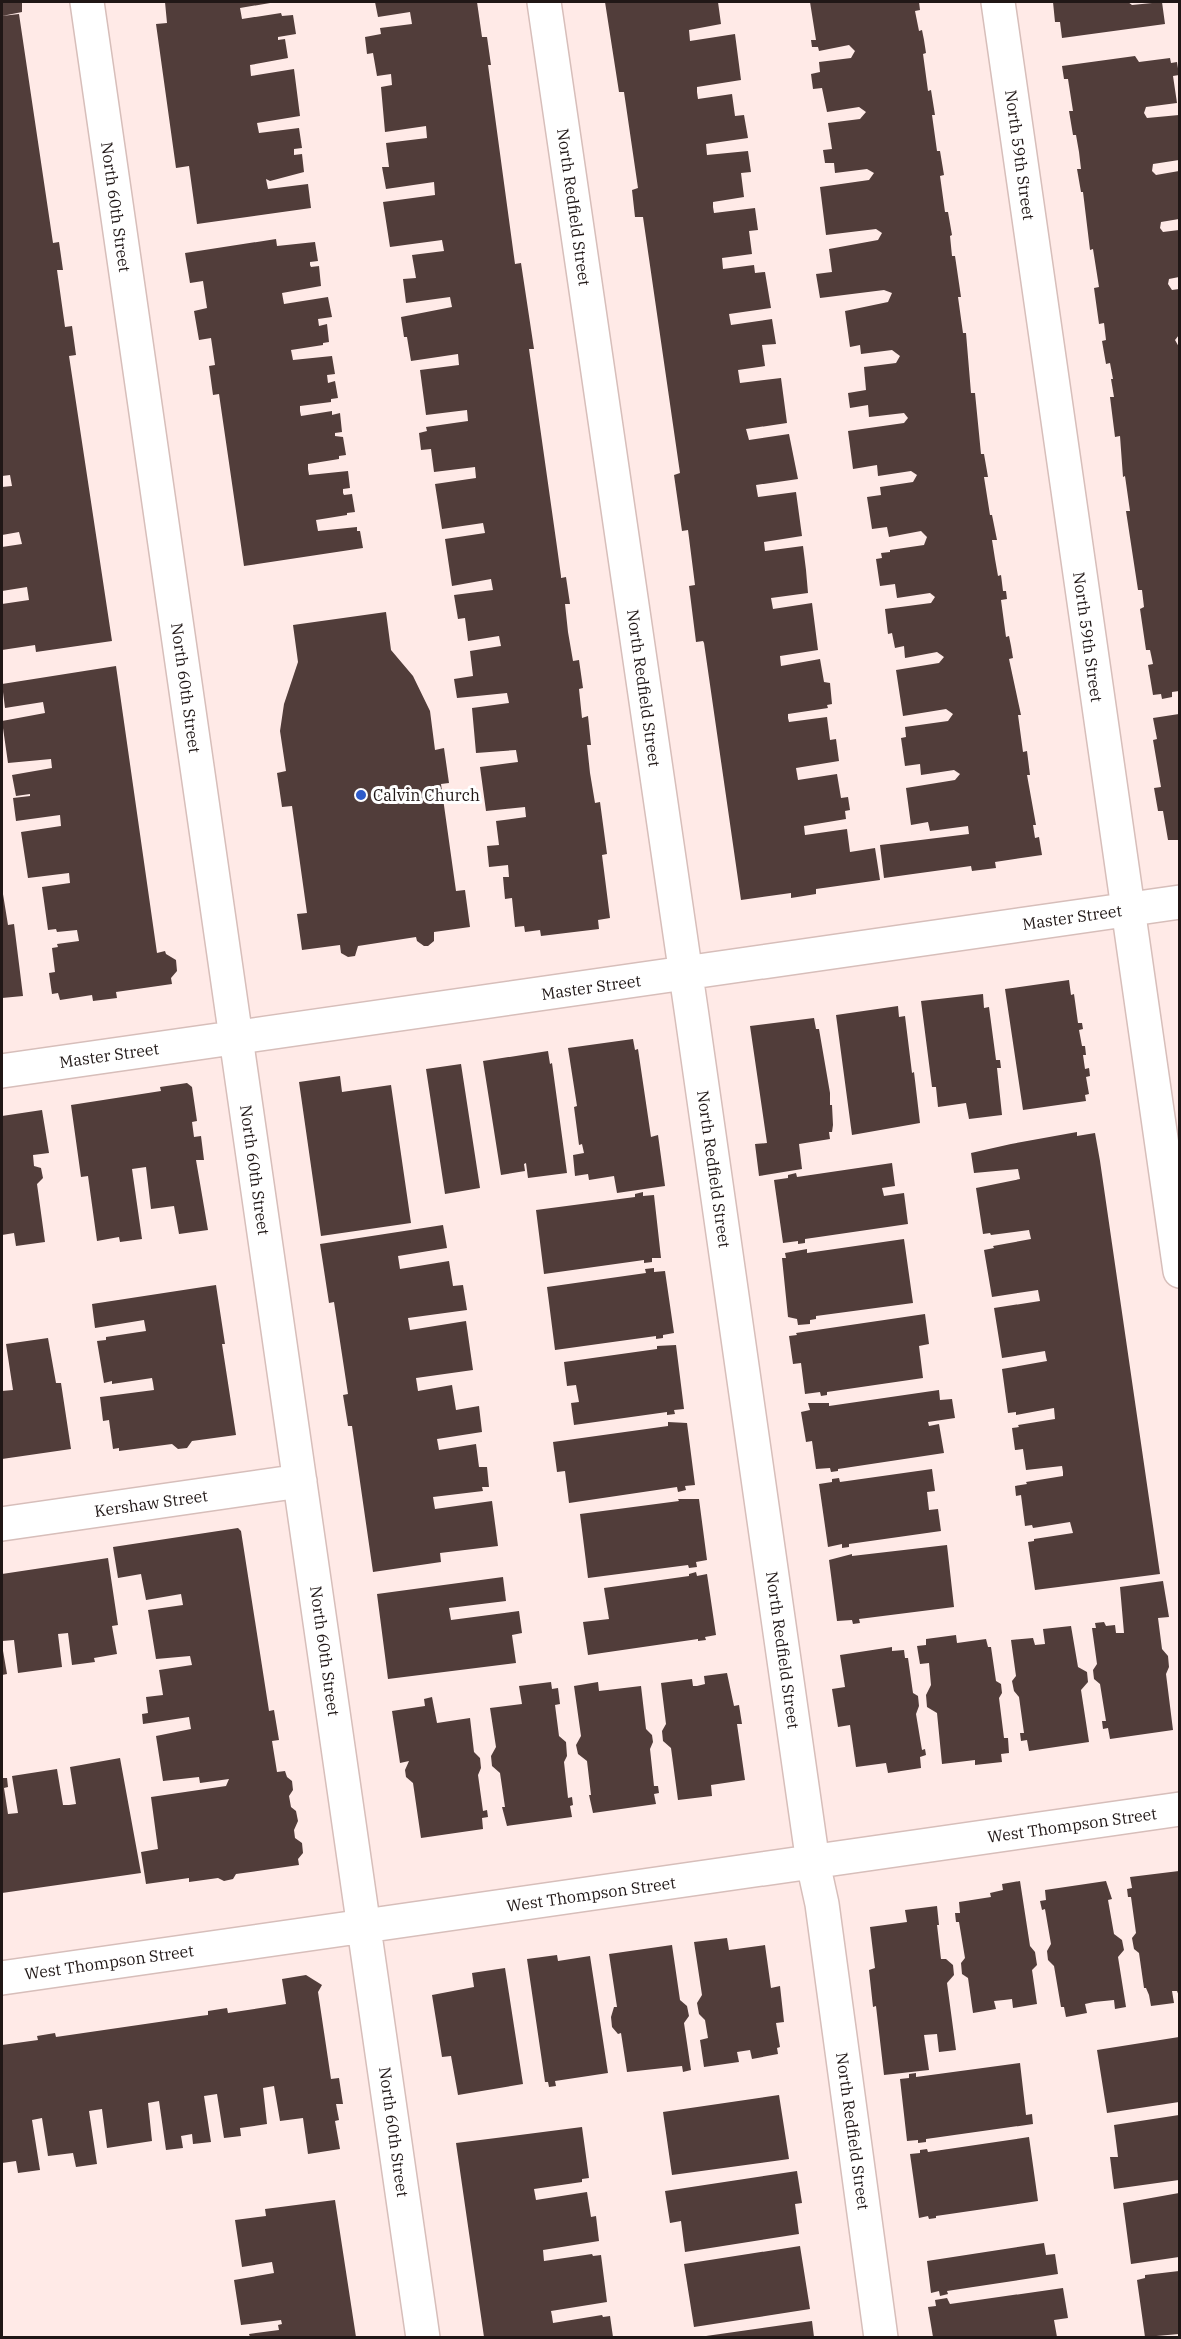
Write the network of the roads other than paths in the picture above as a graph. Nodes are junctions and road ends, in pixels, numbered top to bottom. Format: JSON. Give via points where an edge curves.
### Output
{"nodes":[{"id":1,"x":87,"y":2,"type":"edge"},
{"id":2,"x":544,"y":2,"type":"edge"},
{"id":3,"x":998,"y":2,"type":"edge"},
{"id":4,"x":1179,"y":902,"type":"edge"},
{"id":5,"x":1126,"y":909,"type":"junction"},
{"id":6,"x":685,"y":974,"type":"junction"},
{"id":7,"x":236,"y":1037,"type":"junction"},
{"id":8,"x":2,"y":1071,"type":"edge"},
{"id":9,"x":1179,"y":1271,"type":"edge"},
{"id":10,"x":300,"y":1481,"type":"junction"},
{"id":11,"x":2,"y":1524,"type":"edge"},
{"id":12,"x":1179,"y":1809,"type":"edge"},
{"id":13,"x":813,"y":1863,"type":"junction"},
{"id":14,"x":364,"y":1925,"type":"junction"},
{"id":15,"x":2,"y":1978,"type":"edge"},
{"id":16,"x":423,"y":2337,"type":"edge"},
{"id":17,"x":881,"y":2337,"type":"edge"}],
"edges":[{"from":1,"to":7,"type":"street","name":"North 60th Street"},
{"from":2,"to":6,"type":"street","name":"North Redfield Street"},
{"from":3,"to":5,"type":"street","name":"North 59th Street"},
{"from":4,"to":5,"type":"street","name":"Master Street"},
{"from":5,"to":6,"type":"street","name":"Master Street"},
{"from":5,"to":9,"type":"street","name":"North 59th Street"},
{"from":6,"to":7,"type":"street","name":"Master Street"},
{"from":6,"to":13,"type":"street","name":"North Redfield Street"},
{"from":7,"to":8,"type":"street","name":"Master Street"},
{"from":7,"to":10,"type":"street","name":"North 60th Street"},
{"from":10,"to":11,"type":"street","name":"Kershaw Street"},
{"from":10,"to":14,"type":"street","name":"North 60th Street"},
{"from":12,"to":13,"type":"street","name":"West Thompson Street"},
{"from":13,"to":14,"type":"street","name":"West Thompson Street"},
{"from":13,"to":17,"type":"street","name":"North Redfield Street","via":[[822,1904]]},
{"from":14,"to":15,"type":"street","name":"West Thompson Street"},
{"from":14,"to":16,"type":"street","name":"North 60th Street"}]}
